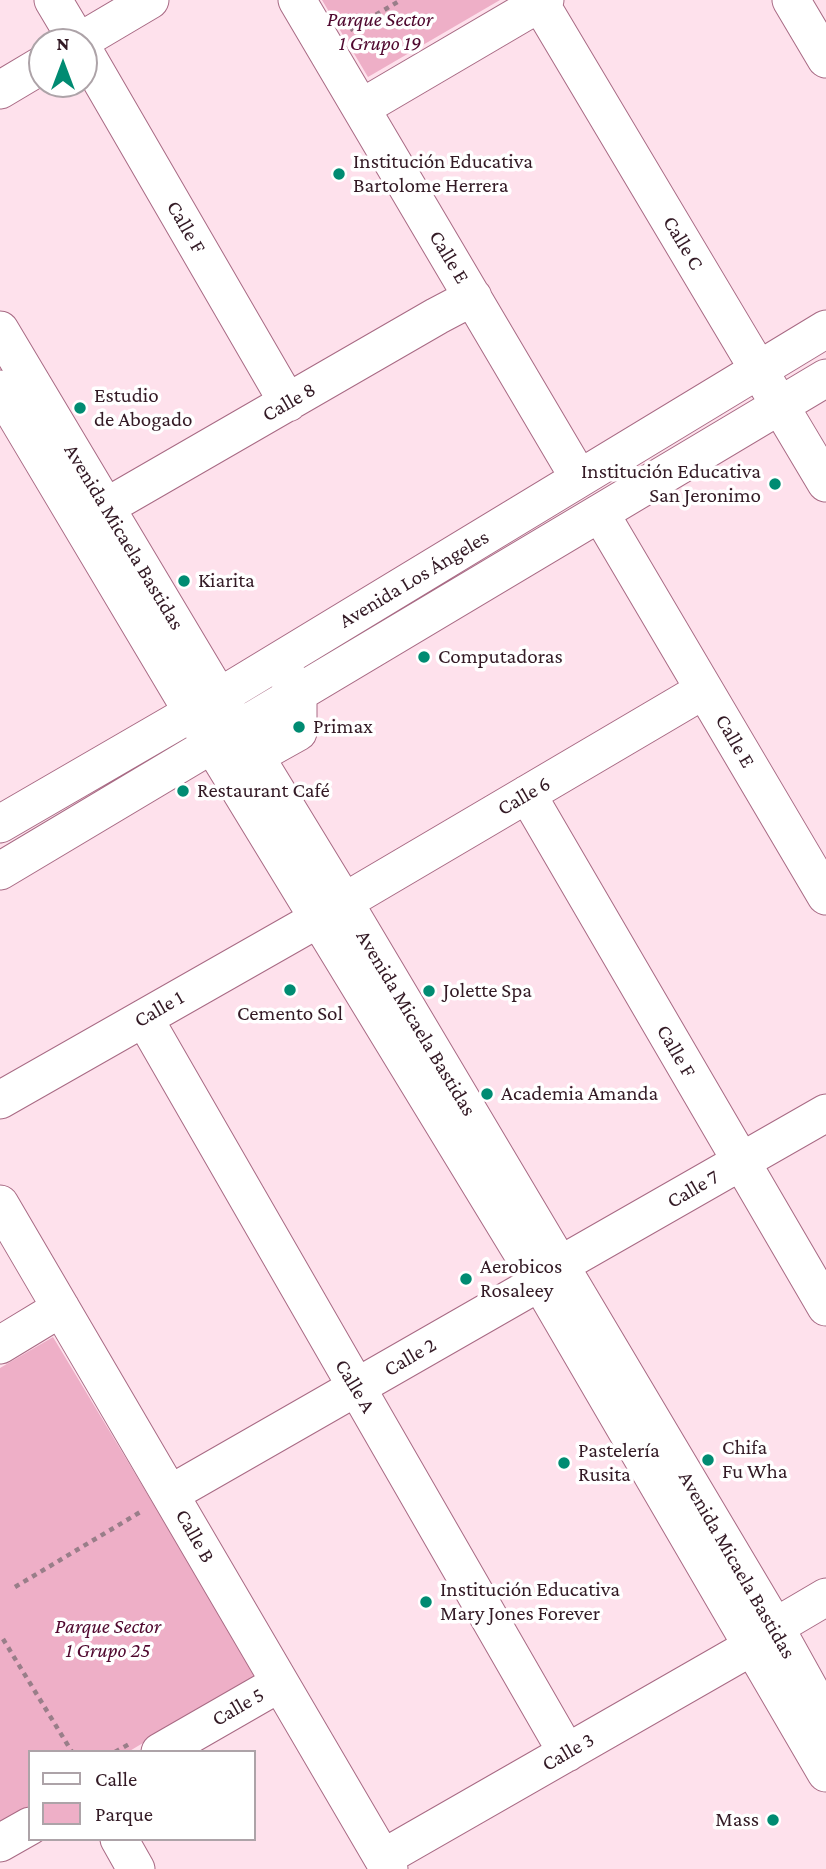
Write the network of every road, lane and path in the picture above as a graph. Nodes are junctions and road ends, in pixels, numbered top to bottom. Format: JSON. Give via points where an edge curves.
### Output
{"nodes":[{"id":1,"x":53,"y":0,"type":"edge"},
{"id":2,"x":149,"y":0,"type":"edge"},
{"id":3,"x":297,"y":0,"type":"edge"},
{"id":4,"x":401,"y":0,"type":"edge"},
{"id":5,"x":791,"y":0,"type":"edge"},
{"id":6,"x":542,"y":1,"type":"edge"},
{"id":7,"x":70,"y":28,"type":"edge"},
{"id":8,"x":98,"y":31,"type":"edge"},
{"id":9,"x":346,"y":32,"type":"dead end"},
{"id":10,"x":826,"y":59,"type":"edge"},
{"id":11,"x":28,"y":73,"type":"edge"},
{"id":12,"x":98,"y":75,"type":"edge"},
{"id":13,"x":0,"y":90,"type":"edge"},
{"id":14,"x":361,"y":108,"type":"junction"},
{"id":15,"x":473,"y":297,"type":"junction"},
{"id":16,"x":826,"y":329,"type":"edge"},
{"id":17,"x":0,"y":330,"type":"edge"},
{"id":18,"x":758,"y":369,"type":"junction"},
{"id":19,"x":826,"y":378,"type":"edge"},
{"id":20,"x":0,"y":389,"type":"edge"},
{"id":21,"x":288,"y":403,"type":"junction"},
{"id":22,"x":780,"y":406,"type":"junction"},
{"id":23,"x":579,"y":478,"type":"junction"},
{"id":24,"x":826,"y":483,"type":"edge"},
{"id":25,"x":106,"y":507,"type":"junction"},
{"id":26,"x":600,"y":513,"type":"junction"},
{"id":27,"x":278,"y":662,"type":"junction"},
{"id":28,"x":704,"y":690,"type":"junction"},
{"id":29,"x":298,"y":694,"type":"junction"},
{"id":30,"x":206,"y":705,"type":"junction"},
{"id":31,"x":235,"y":743,"type":"junction"},
{"id":32,"x":527,"y":794,"type":"junction"},
{"id":33,"x":0,"y":824,"type":"edge"},
{"id":34,"x":0,"y":871,"type":"edge"},
{"id":35,"x":821,"y":876,"type":"edge"},
{"id":36,"x":331,"y":911,"type":"junction"},
{"id":37,"x":144,"y":1018,"type":"junction"},
{"id":38,"x":0,"y":1100,"type":"edge"},
{"id":39,"x":826,"y":1113,"type":"edge"},
{"id":40,"x":741,"y":1162,"type":"junction"},
{"id":41,"x":0,"y":1204,"type":"edge"},
{"id":42,"x":550,"y":1273,"type":"junction"},
{"id":43,"x":826,"y":1307,"type":"edge"},
{"id":44,"x":61,"y":1308,"type":"junction"},
{"id":45,"x":0,"y":1345,"type":"edge"},
{"id":46,"x":356,"y":1388,"type":"junction"},
{"id":47,"x":170,"y":1494,"type":"junction"},
{"id":48,"x":15,"y":1587,"type":"dead end"},
{"id":49,"x":826,"y":1597,"type":"edge"},
{"id":50,"x":764,"y":1637,"type":"junction"},
{"id":51,"x":3,"y":1639,"type":"dead end"},
{"id":52,"x":280,"y":1683,"type":"junction"},
{"id":53,"x":826,"y":1719,"type":"edge"},
{"id":54,"x":150,"y":1745,"type":"edge"},
{"id":55,"x":71,"y":1750,"type":"edge"},
{"id":56,"x":125,"y":1750,"type":"edge"},
{"id":57,"x":567,"y":1753,"type":"junction"},
{"id":58,"x":826,"y":1773,"type":"edge"},
{"id":59,"x":28,"y":1827,"type":"edge"},
{"id":60,"x":119,"y":1841,"type":"edge"},
{"id":61,"x":0,"y":1843,"type":"edge"},
{"id":62,"x":386,"y":1864,"type":"edge"},
{"id":63,"x":136,"y":1869,"type":"edge"}],
"edges":[{"from":1,"to":7,"type":"street"},
{"from":2,"to":8,"type":"street"},
{"from":3,"to":14,"type":"street","name":"Calle E"},
{"from":4,"to":9,"type":"path"},
{"from":5,"to":10,"type":"street"},
{"from":6,"to":14,"type":"street"},
{"from":6,"to":18,"type":"street","name":"Calle C"},
{"from":11,"to":13,"type":"street"},
{"from":12,"to":21,"type":"street","name":"Calle F"},
{"from":14,"to":15,"type":"street","name":"Calle E"},
{"from":15,"to":21,"type":"street","name":"Calle 8"},
{"from":15,"to":23,"type":"street","name":"Calle E"},
{"from":16,"to":18,"type":"street","name":"Avenida Los Ángeles"},
{"from":17,"to":25,"type":"street","name":"Avenida Micaela Bastidas"},
{"from":18,"to":22,"type":"street","name":"Calle C"},
{"from":18,"to":23,"type":"street","name":"Avenida Los Ángeles"},
{"from":19,"to":22,"type":"street","name":"Avenida Los Ángeles"},
{"from":20,"to":30,"type":"street","name":"Avenida Micaela Bastidas"},
{"from":21,"to":25,"type":"street","name":"Calle 8"},
{"from":22,"to":24,"type":"street","name":"Calle C"},
{"from":22,"to":26,"type":"street","name":"Avenida Los Ángeles"},
{"from":23,"to":27,"type":"street","name":"Avenida Los Ángeles"},
{"from":25,"to":30,"type":"street","name":"Avenida Micaela Bastidas"},
{"from":26,"to":28,"type":"street","name":"Calle E"},
{"from":26,"to":29,"type":"street","name":"Avenida Los Ángeles"},
{"from":27,"to":29,"type":"street"},
{"from":27,"to":30,"type":"street","name":"Avenida Los Ángeles"},
{"from":28,"to":32,"type":"street","name":"Calle 6"},
{"from":28,"to":35,"type":"street","name":"Calle E"},
{"from":29,"to":31,"type":"street","name":"Avenida Los Ángeles"},
{"from":30,"to":31,"type":"street","name":"Avenida Micaela Bastidas"},
{"from":30,"to":33,"type":"street","name":"Avenida Los Ángeles"},
{"from":31,"to":34,"type":"street","name":"Avenida Los Ángeles"},
{"from":31,"to":36,"type":"street","name":"Avenida Micaela Bastidas"},
{"from":32,"to":36,"type":"street","name":"Calle 6"},
{"from":32,"to":40,"type":"street","name":"Calle F"},
{"from":36,"to":37,"type":"street","name":"Calle 1"},
{"from":36,"to":42,"type":"street","name":"Avenida Micaela Bastidas"},
{"from":37,"to":38,"type":"street","name":"Calle 1"},
{"from":37,"to":46,"type":"street","name":"Calle A"},
{"from":39,"to":40,"type":"street","name":"Calle 7"},
{"from":40,"to":42,"type":"street","name":"Calle 7"},
{"from":40,"to":43,"type":"street","name":"Calle F"},
{"from":41,"to":44,"type":"street","name":"Calle B"},
{"from":42,"to":46,"type":"street","name":"Calle 2"},
{"from":42,"to":50,"type":"street","name":"Avenida Micaela Bastidas"},
{"from":44,"to":45,"type":"street"},
{"from":44,"to":47,"type":"street","name":"Calle B"},
{"from":46,"to":47,"type":"street","name":"Calle 2"},
{"from":46,"to":57,"type":"street","name":"Calle A"},
{"from":47,"to":48,"type":"path"},
{"from":47,"to":52,"type":"street","name":"Calle B"},
{"from":49,"to":50,"type":"street"},
{"from":50,"to":53,"type":"street","name":"Avenida Micaela Bastidas"},
{"from":50,"to":57,"type":"street","name":"Calle 3"},
{"from":50,"to":58,"type":"street","name":"Avenida Micaela Bastidas"},
{"from":51,"to":55,"type":"path"},
{"from":52,"to":54,"type":"street","name":"Calle 5"},
{"from":52,"to":62,"type":"street","name":"Calle B"},
{"from":54,"to":56,"type":"path"},
{"from":57,"to":62,"type":"street","name":"Calle 3"},
{"from":59,"to":61,"type":"street"},
{"from":60,"to":63,"type":"street"}]}
